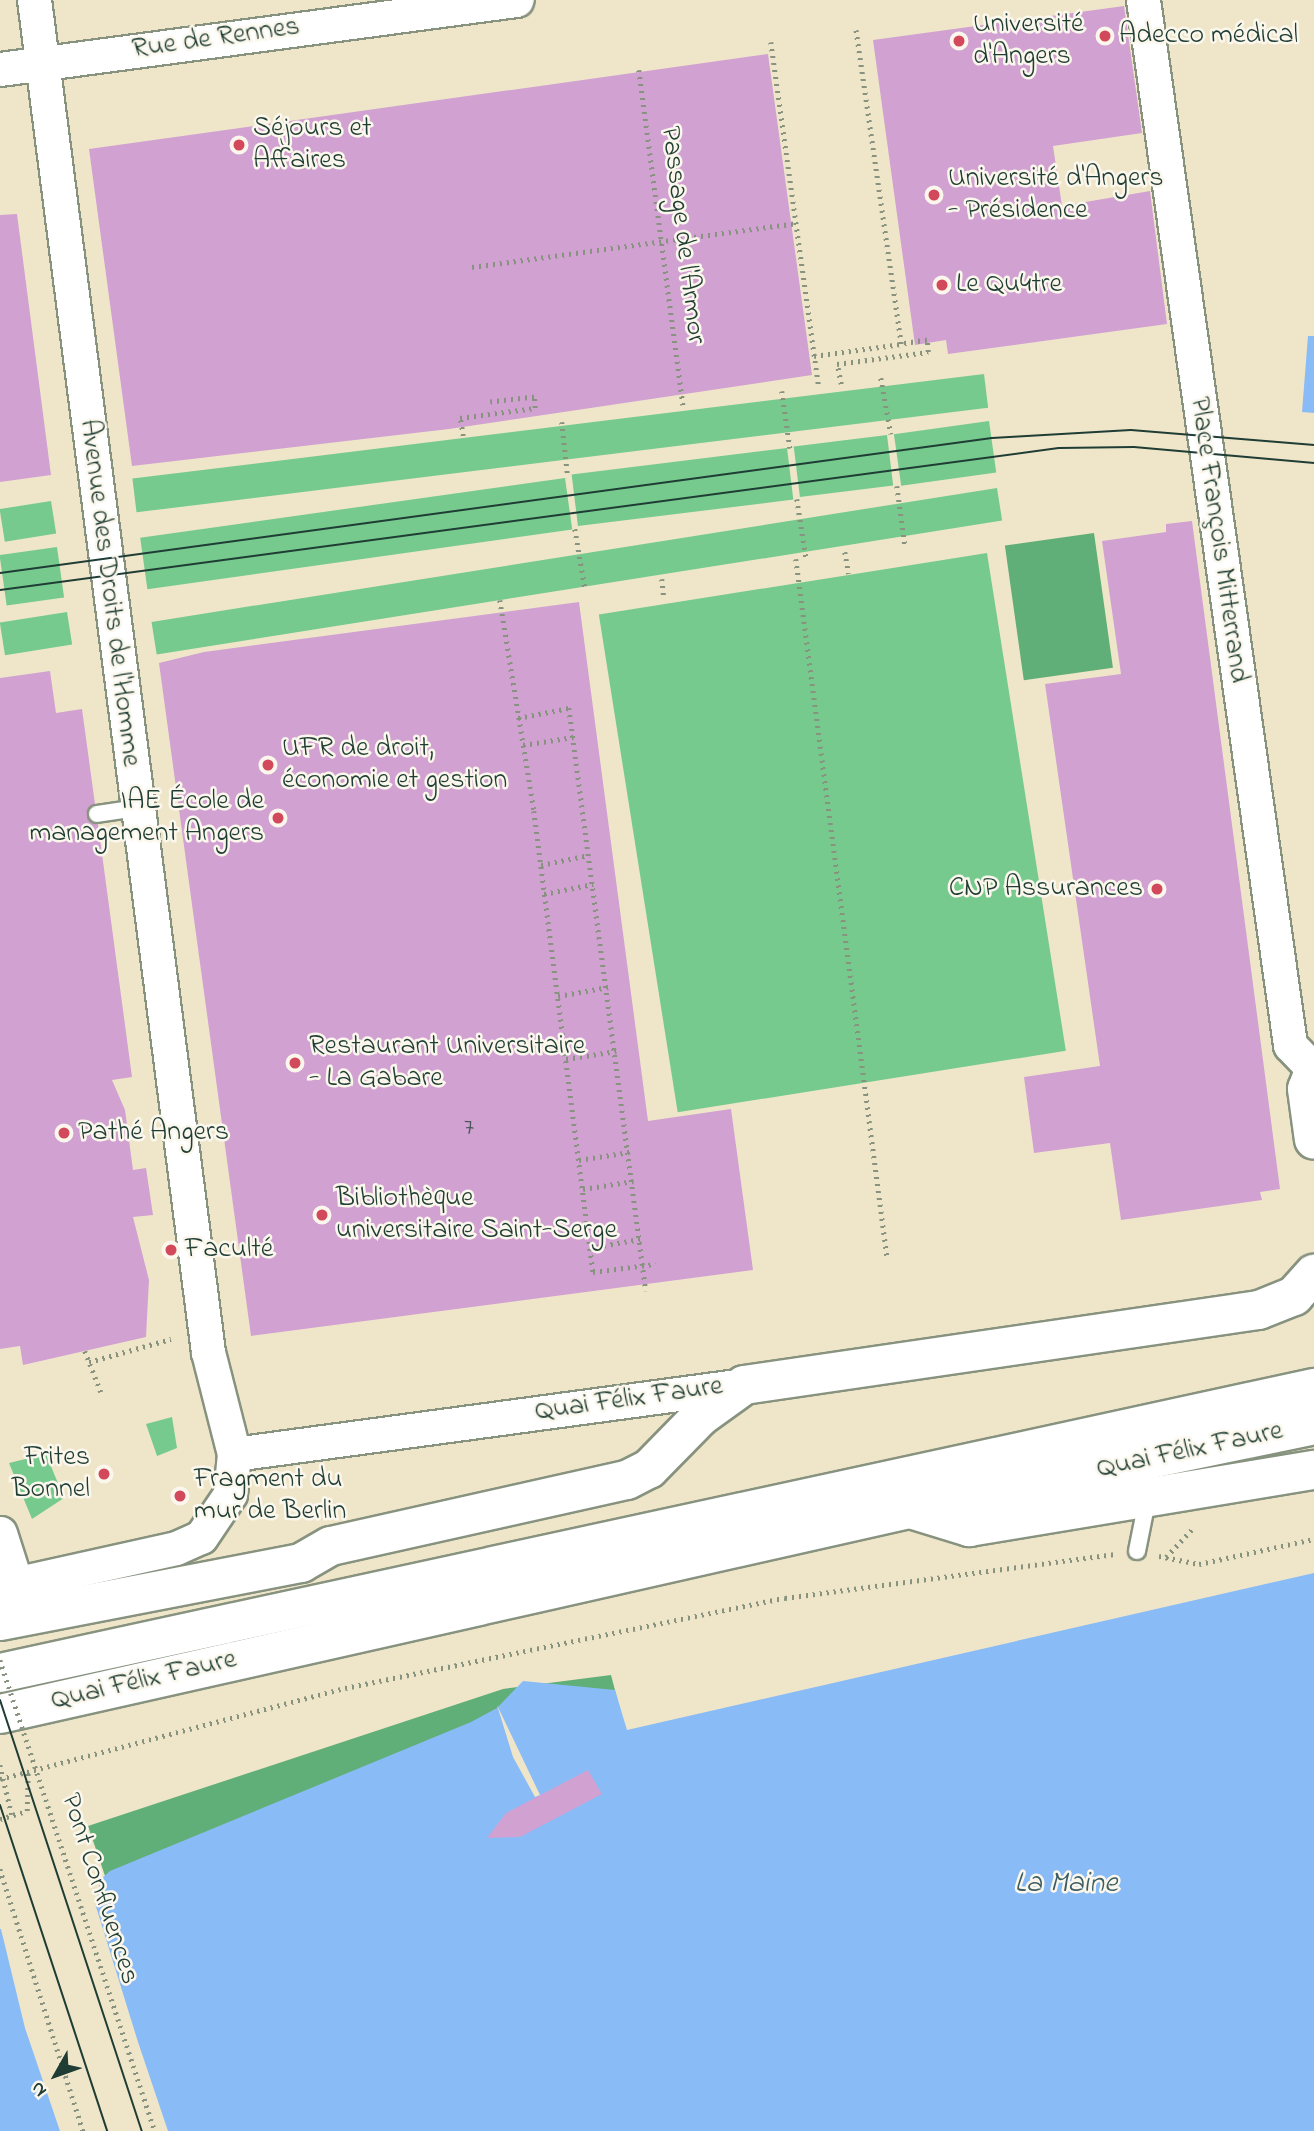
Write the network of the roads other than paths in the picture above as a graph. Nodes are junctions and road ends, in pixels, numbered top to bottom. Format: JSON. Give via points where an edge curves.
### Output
{"nodes":[{"id":1,"x":34,"y":0,"type":"edge"},
{"id":2,"x":516,"y":0,"type":"edge"},
{"id":3,"x":1143,"y":0,"type":"edge"},
{"id":4,"x":449,"y":4,"type":"edge"},
{"id":5,"x":39,"y":64,"type":"junction"},
{"id":6,"x":0,"y":69,"type":"edge"},
{"id":7,"x":137,"y":808,"type":"junction"},
{"id":8,"x":97,"y":814,"type":"dead end"},
{"id":9,"x":1314,"y":1070,"type":"edge"},
{"id":10,"x":1314,"y":1140,"type":"edge"},
{"id":11,"x":1312,"y":1282,"type":"edge"},
{"id":12,"x":744,"y":1385,"type":"junction"},
{"id":13,"x":1314,"y":1388,"type":"edge"},
{"id":14,"x":1314,"y":1425,"type":"edge"},
{"id":15,"x":234,"y":1454,"type":"junction"},
{"id":16,"x":1314,"y":1470,"type":"edge"},
{"id":17,"x":1147,"y":1501,"type":"junction"},
{"id":18,"x":909,"y":1509,"type":"junction"},
{"id":19,"x":0,"y":1533,"type":"edge"},
{"id":20,"x":1137,"y":1551,"type":"road end"},
{"id":21,"x":301,"y":1563,"type":"junction"},
{"id":22,"x":393,"y":1584,"type":"junction"},
{"id":23,"x":8,"y":1585,"type":"edge"},
{"id":24,"x":0,"y":1620,"type":"edge"},
{"id":25,"x":0,"y":1672,"type":"edge"},
{"id":26,"x":0,"y":1714,"type":"edge"}],
"edges":[{"from":1,"to":5,"type":"street","name":"Avenue des Droits de l'Homme"},
{"from":2,"to":4,"type":"street","name":"Rue de Rennes"},
{"from":3,"to":9,"type":"street","name":"Place François Mitterrand","via":[[1290,1045]]},
{"from":4,"to":5,"type":"street","name":"Rue de Rennes"},
{"from":5,"to":6,"type":"street","name":"Rue de Rennes"},
{"from":5,"to":7,"type":"street","name":"Avenue des Droits de l'Homme"},
{"from":7,"to":8,"type":"lane"},
{"from":7,"to":15,"type":"street","name":"Avenue des Droits de l'Homme","via":[[208,1352]]},
{"from":9,"to":10,"type":"main road","via":[[1307,1089]]},
{"from":11,"to":12,"type":"main road","name":"Quai Félix Faure","via":[[1259,1310]]},
{"from":12,"to":15,"type":"street","name":"Quai Félix Faure"},
{"from":12,"to":21,"type":"main road","via":[[700,1417],[649,1469],[627,1480],[331,1546]]},
{"from":13,"to":22,"type":"main road","name":"Quai Félix Faure"},
{"from":14,"to":18,"type":"main road","name":"Quai Félix Faure"},
{"from":15,"to":23,"type":"street","via":[[230,1494],[201,1536],[176,1548]]},
{"from":16,"to":17,"type":"main road"},
{"from":17,"to":18,"type":"main road","via":[[969,1527]]},
{"from":17,"to":20,"type":"lane"},
{"from":18,"to":26,"type":"main road","name":"Quai Félix Faure"},
{"from":19,"to":23,"type":"street"},
{"from":21,"to":22,"type":"main road"},
{"from":21,"to":24,"type":"main road"},
{"from":22,"to":25,"type":"main road","name":"Quai Félix Faure"}]}
